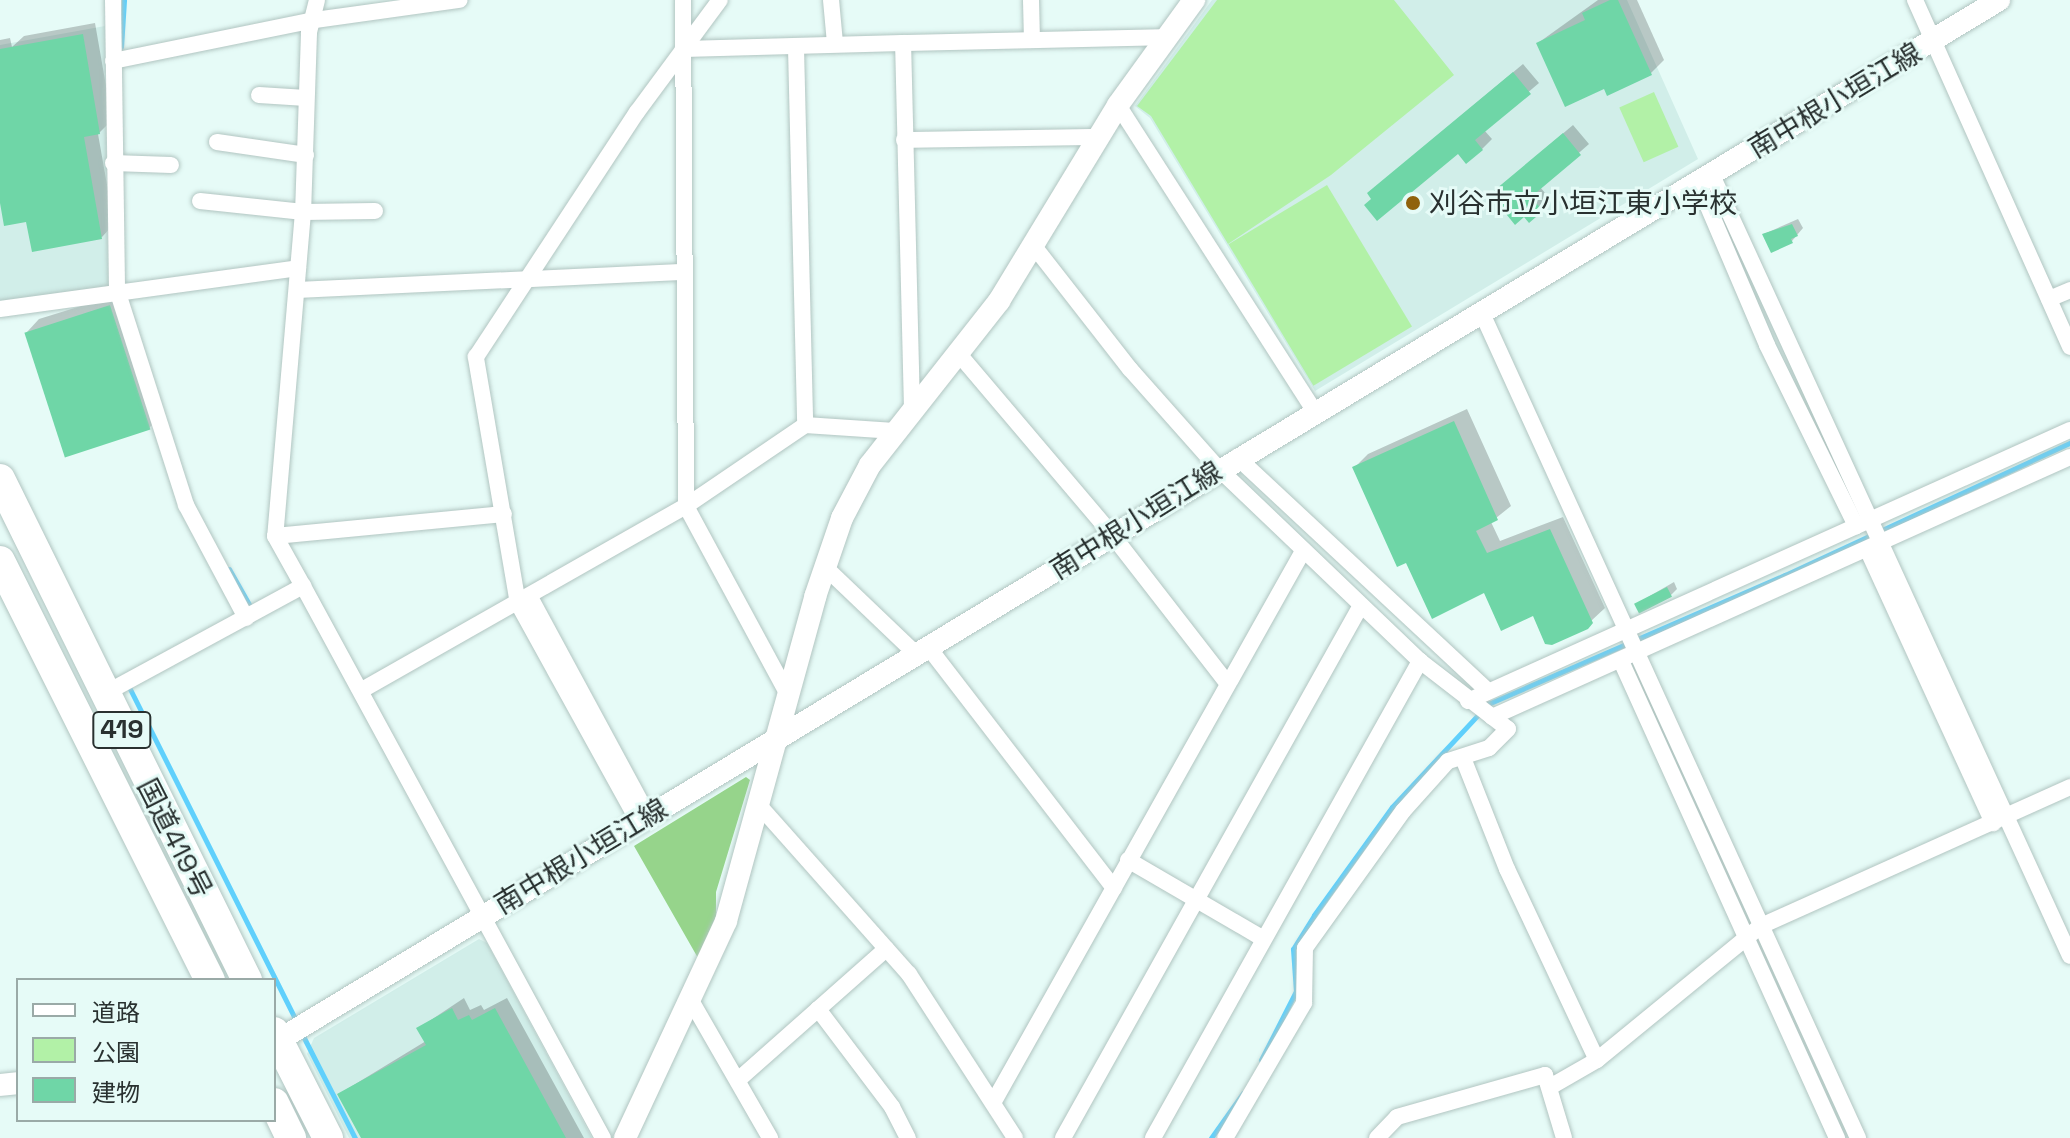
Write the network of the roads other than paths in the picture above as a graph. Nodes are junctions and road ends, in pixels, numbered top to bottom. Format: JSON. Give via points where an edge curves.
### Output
{"nodes":[{"id":1,"x":113,"y":0,"type":"edge"},
{"id":2,"x":317,"y":0,"type":"edge"},
{"id":3,"x":460,"y":0,"type":"edge"},
{"id":4,"x":683,"y":0,"type":"edge"},
{"id":5,"x":720,"y":0,"type":"edge"},
{"id":6,"x":831,"y":0,"type":"edge"},
{"id":7,"x":1031,"y":0,"type":"edge"},
{"id":8,"x":1194,"y":0,"type":"edge"},
{"id":9,"x":1915,"y":0,"type":"edge"},
{"id":10,"x":1999,"y":0,"type":"edge"},
{"id":11,"x":315,"y":20,"type":"junction"},
{"id":12,"x":1164,"y":37,"type":"junction"},
{"id":13,"x":1032,"y":40,"type":"junction"},
{"id":14,"x":1933,"y":40,"type":"junction"},
{"id":15,"x":835,"y":43,"type":"junction"},
{"id":16,"x":903,"y":43,"type":"junction"},
{"id":17,"x":796,"y":48,"type":"junction"},
{"id":18,"x":683,"y":49,"type":"junction"},
{"id":19,"x":113,"y":61,"type":"junction"},
{"id":20,"x":259,"y":95,"type":"dead end"},
{"id":21,"x":306,"y":98,"type":"junction"},
{"id":22,"x":1118,"y":105,"type":"junction"},
{"id":23,"x":1098,"y":137,"type":"junction"},
{"id":24,"x":904,"y":140,"type":"junction"},
{"id":25,"x":217,"y":142,"type":"dead end"},
{"id":26,"x":306,"y":155,"type":"junction"},
{"id":27,"x":119,"y":163,"type":"junction"},
{"id":28,"x":171,"y":165,"type":"dead end"},
{"id":29,"x":1705,"y":179,"type":"junction"},
{"id":30,"x":200,"y":201,"type":"dead end"},
{"id":31,"x":375,"y":211,"type":"dead end"},
{"id":32,"x":303,"y":212,"type":"junction"},
{"id":33,"x":1033,"y":245,"type":"junction"},
{"id":34,"x":298,"y":268,"type":"junction"},
{"id":35,"x":681,"y":272,"type":"junction"},
{"id":36,"x":522,"y":281,"type":"junction"},
{"id":37,"x":117,"y":290,"type":"junction"},
{"id":38,"x":297,"y":290,"type":"junction"},
{"id":39,"x":2070,"y":290,"type":"edge"},
{"id":40,"x":2049,"y":299,"type":"junction"},
{"id":41,"x":0,"y":309,"type":"edge"},
{"id":42,"x":1481,"y":311,"type":"junction"},
{"id":43,"x":2070,"y":347,"type":"edge"},
{"id":44,"x":958,"y":353,"type":"junction"},
{"id":45,"x":912,"y":409,"type":"junction"},
{"id":46,"x":1314,"y":410,"type":"junction"},
{"id":47,"x":805,"y":425,"type":"junction"},
{"id":48,"x":2070,"y":430,"type":"edge"},
{"id":49,"x":895,"y":431,"type":"junction"},
{"id":50,"x":2070,"y":457,"type":"edge"},
{"id":51,"x":1228,"y":462,"type":"junction"},
{"id":52,"x":0,"y":479,"type":"edge"},
{"id":53,"x":686,"y":506,"type":"junction"},
{"id":54,"x":504,"y":514,"type":"junction"},
{"id":55,"x":1865,"y":523,"type":"junction"},
{"id":56,"x":275,"y":536,"type":"junction"},
{"id":57,"x":1113,"y":536,"type":"junction"},
{"id":58,"x":1875,"y":545,"type":"junction"},
{"id":59,"x":1303,"y":551,"type":"junction"},
{"id":60,"x":0,"y":561,"type":"edge"},
{"id":61,"x":825,"y":567,"type":"junction"},
{"id":62,"x":303,"y":586,"type":"junction"},
{"id":63,"x":524,"y":600,"type":"junction"},
{"id":64,"x":1360,"y":607,"type":"junction"},
{"id":65,"x":246,"y":618,"type":"junction"},
{"id":66,"x":1628,"y":633,"type":"junction"},
{"id":67,"x":923,"y":652,"type":"junction"},
{"id":68,"x":1638,"y":652,"type":"junction"},
{"id":69,"x":1420,"y":661,"type":"junction"},
{"id":70,"x":1621,"y":661,"type":"junction"},
{"id":71,"x":1227,"y":683,"type":"junction"},
{"id":72,"x":117,"y":687,"type":"dead end"},
{"id":73,"x":362,"y":690,"type":"junction"},
{"id":74,"x":1488,"y":691,"type":"junction"},
{"id":75,"x":787,"y":693,"type":"junction"},
{"id":76,"x":1471,"y":703,"type":"junction"},
{"id":77,"x":1492,"y":717,"type":"junction"},
{"id":78,"x":779,"y":735,"type":"junction"},
{"id":79,"x":1463,"y":758,"type":"junction"},
{"id":80,"x":2070,"y":787,"type":"edge"},
{"id":81,"x":757,"y":803,"type":"junction"},
{"id":82,"x":643,"y":818,"type":"junction"},
{"id":83,"x":1999,"y":820,"type":"junction"},
{"id":84,"x":1128,"y":860,"type":"junction"},
{"id":85,"x":1114,"y":888,"type":"junction"},
{"id":86,"x":1196,"y":899,"type":"junction"},
{"id":87,"x":483,"y":916,"type":"junction"},
{"id":88,"x":1755,"y":931,"type":"junction"},
{"id":89,"x":1264,"y":939,"type":"junction"},
{"id":90,"x":886,"y":949,"type":"junction"},
{"id":91,"x":2070,"y":956,"type":"edge"},
{"id":92,"x":209,"y":978,"type":"edge"},
{"id":93,"x":246,"y":978,"type":"edge"},
{"id":94,"x":689,"y":997,"type":"junction"},
{"id":95,"x":818,"y":1009,"type":"junction"},
{"id":96,"x":276,"y":1037,"type":"edge"},
{"id":97,"x":276,"y":1040,"type":"edge"},
{"id":98,"x":1597,"y":1060,"type":"junction"},
{"id":99,"x":738,"y":1080,"type":"junction"},
{"id":100,"x":1550,"y":1087,"type":"junction"},
{"id":101,"x":993,"y":1103,"type":"junction"},
{"id":102,"x":276,"y":1107,"type":"edge"},
{"id":103,"x":291,"y":1138,"type":"edge"},
{"id":104,"x":328,"y":1138,"type":"edge"},
{"id":105,"x":603,"y":1138,"type":"edge"},
{"id":106,"x":625,"y":1138,"type":"edge"},
{"id":107,"x":770,"y":1138,"type":"edge"},
{"id":108,"x":908,"y":1138,"type":"edge"},
{"id":109,"x":1015,"y":1138,"type":"edge"},
{"id":110,"x":1063,"y":1138,"type":"edge"},
{"id":111,"x":1153,"y":1138,"type":"edge"},
{"id":112,"x":1225,"y":1138,"type":"edge"},
{"id":113,"x":1377,"y":1138,"type":"edge"},
{"id":114,"x":1564,"y":1138,"type":"edge"},
{"id":115,"x":1837,"y":1138,"type":"edge"},
{"id":116,"x":1858,"y":1138,"type":"edge"}],
"edges":[{"from":1,"to":19,"type":"street"},
{"from":2,"to":11,"type":"street"},
{"from":3,"to":11,"type":"street"},
{"from":4,"to":18,"type":"street"},
{"from":5,"to":18,"type":"street"},
{"from":6,"to":15,"type":"street"},
{"from":7,"to":13,"type":"street"},
{"from":8,"to":12,"type":"main road"},
{"from":9,"to":14,"type":"street"},
{"from":10,"to":14,"type":"main road","name":"南中根小垣江線"},
{"from":11,"to":19,"type":"street"},
{"from":11,"to":21,"type":"street","via":[[309,33]]},
{"from":12,"to":13,"type":"street"},
{"from":12,"to":22,"type":"main road"},
{"from":13,"to":16,"type":"street"},
{"from":14,"to":29,"type":"main road","name":"南中根小垣江線"},
{"from":14,"to":40,"type":"street"},
{"from":15,"to":16,"type":"street"},
{"from":15,"to":17,"type":"street"},
{"from":16,"to":24,"type":"street"},
{"from":17,"to":18,"type":"street"},
{"from":17,"to":47,"type":"street"},
{"from":18,"to":35,"type":"street"},
{"from":18,"to":36,"type":"street"},
{"from":19,"to":27,"type":"street"},
{"from":20,"to":21,"type":"street"},
{"from":21,"to":26,"type":"street"},
{"from":22,"to":23,"type":"main road"},
{"from":22,"to":46,"type":"street"},
{"from":23,"to":24,"type":"street"},
{"from":23,"to":33,"type":"main road"},
{"from":24,"to":45,"type":"street"},
{"from":25,"to":26,"type":"street"},
{"from":26,"to":32,"type":"street"},
{"from":27,"to":28,"type":"street"},
{"from":27,"to":37,"type":"street"},
{"from":29,"to":42,"type":"main road","name":"南中根小垣江線"},
{"from":29,"to":55,"type":"street"},
{"from":30,"to":32,"type":"street"},
{"from":31,"to":32,"type":"street"},
{"from":32,"to":34,"type":"street"},
{"from":33,"to":44,"type":"main road"},
{"from":33,"to":51,"type":"street","via":[[1130,369]]},
{"from":34,"to":37,"type":"street"},
{"from":34,"to":38,"type":"street"},
{"from":35,"to":36,"type":"street"},
{"from":35,"to":53,"type":"street"},
{"from":36,"to":38,"type":"street"},
{"from":36,"to":54,"type":"street","via":[[476,357]]},
{"from":37,"to":41,"type":"street"},
{"from":37,"to":65,"type":"street","via":[[186,505]]},
{"from":38,"to":56,"type":"street"},
{"from":39,"to":40,"type":"street"},
{"from":40,"to":43,"type":"street"},
{"from":42,"to":46,"type":"main road","name":"南中根小垣江線"},
{"from":42,"to":66,"type":"street"},
{"from":44,"to":45,"type":"main road"},
{"from":44,"to":57,"type":"street"},
{"from":45,"to":49,"type":"main road"},
{"from":46,"to":51,"type":"main road","name":"南中根小垣江線"},
{"from":47,"to":49,"type":"street"},
{"from":47,"to":53,"type":"street"},
{"from":48,"to":55,"type":"street"},
{"from":49,"to":61,"type":"main road","via":[[847,508]]},
{"from":50,"to":58,"type":"street"},
{"from":51,"to":57,"type":"main road","name":"南中根小垣江線"},
{"from":51,"to":59,"type":"street"},
{"from":51,"to":74,"type":"street"},
{"from":52,"to":93,"type":"highway","name":"国道419号","number":"419"},
{"from":53,"to":63,"type":"street"},
{"from":53,"to":75,"type":"street"},
{"from":54,"to":56,"type":"street"},
{"from":54,"to":63,"type":"street"},
{"from":55,"to":58,"type":"street"},
{"from":55,"to":66,"type":"street"},
{"from":56,"to":62,"type":"street"},
{"from":57,"to":67,"type":"main road","name":"南中根小垣江線"},
{"from":57,"to":71,"type":"street"},
{"from":58,"to":68,"type":"street"},
{"from":58,"to":83,"type":"street"},
{"from":59,"to":64,"type":"street"},
{"from":59,"to":71,"type":"street"},
{"from":60,"to":92,"type":"highway","name":"国道419号","number":"419"},
{"from":61,"to":67,"type":"street"},
{"from":61,"to":75,"type":"main road"},
{"from":62,"to":65,"type":"street"},
{"from":62,"to":73,"type":"street"},
{"from":63,"to":73,"type":"street"},
{"from":63,"to":82,"type":"street"},
{"from":64,"to":69,"type":"street"},
{"from":64,"to":86,"type":"street"},
{"from":65,"to":72,"type":"street"},
{"from":66,"to":68,"type":"street"},
{"from":66,"to":74,"type":"street"},
{"from":67,"to":78,"type":"main road","name":"南中根小垣江線"},
{"from":67,"to":85,"type":"street"},
{"from":68,"to":70,"type":"street"},
{"from":68,"to":88,"type":"street"},
{"from":69,"to":76,"type":"street"},
{"from":69,"to":89,"type":"street"},
{"from":70,"to":77,"type":"street"},
{"from":70,"to":88,"type":"street"},
{"from":71,"to":84,"type":"street"},
{"from":73,"to":87,"type":"street"},
{"from":74,"to":76,"type":"street"},
{"from":75,"to":78,"type":"main road"},
{"from":76,"to":77,"type":"street"},
{"from":77,"to":79,"type":"street","via":[[1508,729],[1489,748]]},
{"from":78,"to":81,"type":"main road"},
{"from":78,"to":82,"type":"main road","name":"南中根小垣江線"},
{"from":79,"to":98,"type":"street","via":[[1507,869]]},
{"from":79,"to":112,"type":"street","via":[[1448,761],[1403,811],[1305,948],[1304,1003]]},
{"from":80,"to":83,"type":"street"},
{"from":81,"to":90,"type":"street"},
{"from":81,"to":94,"type":"main road","via":[[726,921]]},
{"from":82,"to":87,"type":"main road","name":"南中根小垣江線"},
{"from":83,"to":88,"type":"street"},
{"from":83,"to":91,"type":"street"},
{"from":84,"to":85,"type":"street"},
{"from":84,"to":86,"type":"street"},
{"from":85,"to":101,"type":"street"},
{"from":86,"to":89,"type":"street"},
{"from":86,"to":110,"type":"street"},
{"from":87,"to":96,"type":"main road","name":"南中根小垣江線"},
{"from":87,"to":105,"type":"street"},
{"from":88,"to":98,"type":"street"},
{"from":88,"to":115,"type":"street"},
{"from":88,"to":116,"type":"street"},
{"from":89,"to":111,"type":"street"},
{"from":90,"to":95,"type":"street"},
{"from":90,"to":101,"type":"street","via":[[909,974]]},
{"from":94,"to":99,"type":"street"},
{"from":94,"to":106,"type":"main road"},
{"from":95,"to":99,"type":"street"},
{"from":95,"to":108,"type":"street"},
{"from":97,"to":104,"type":"highway"},
{"from":98,"to":100,"type":"street"},
{"from":99,"to":107,"type":"street"},
{"from":100,"to":113,"type":"street","via":[[1545,1075],[1397,1117],[1380,1129]]},
{"from":100,"to":114,"type":"street"},
{"from":101,"to":109,"type":"street"},
{"from":102,"to":103,"type":"highway"}]}
